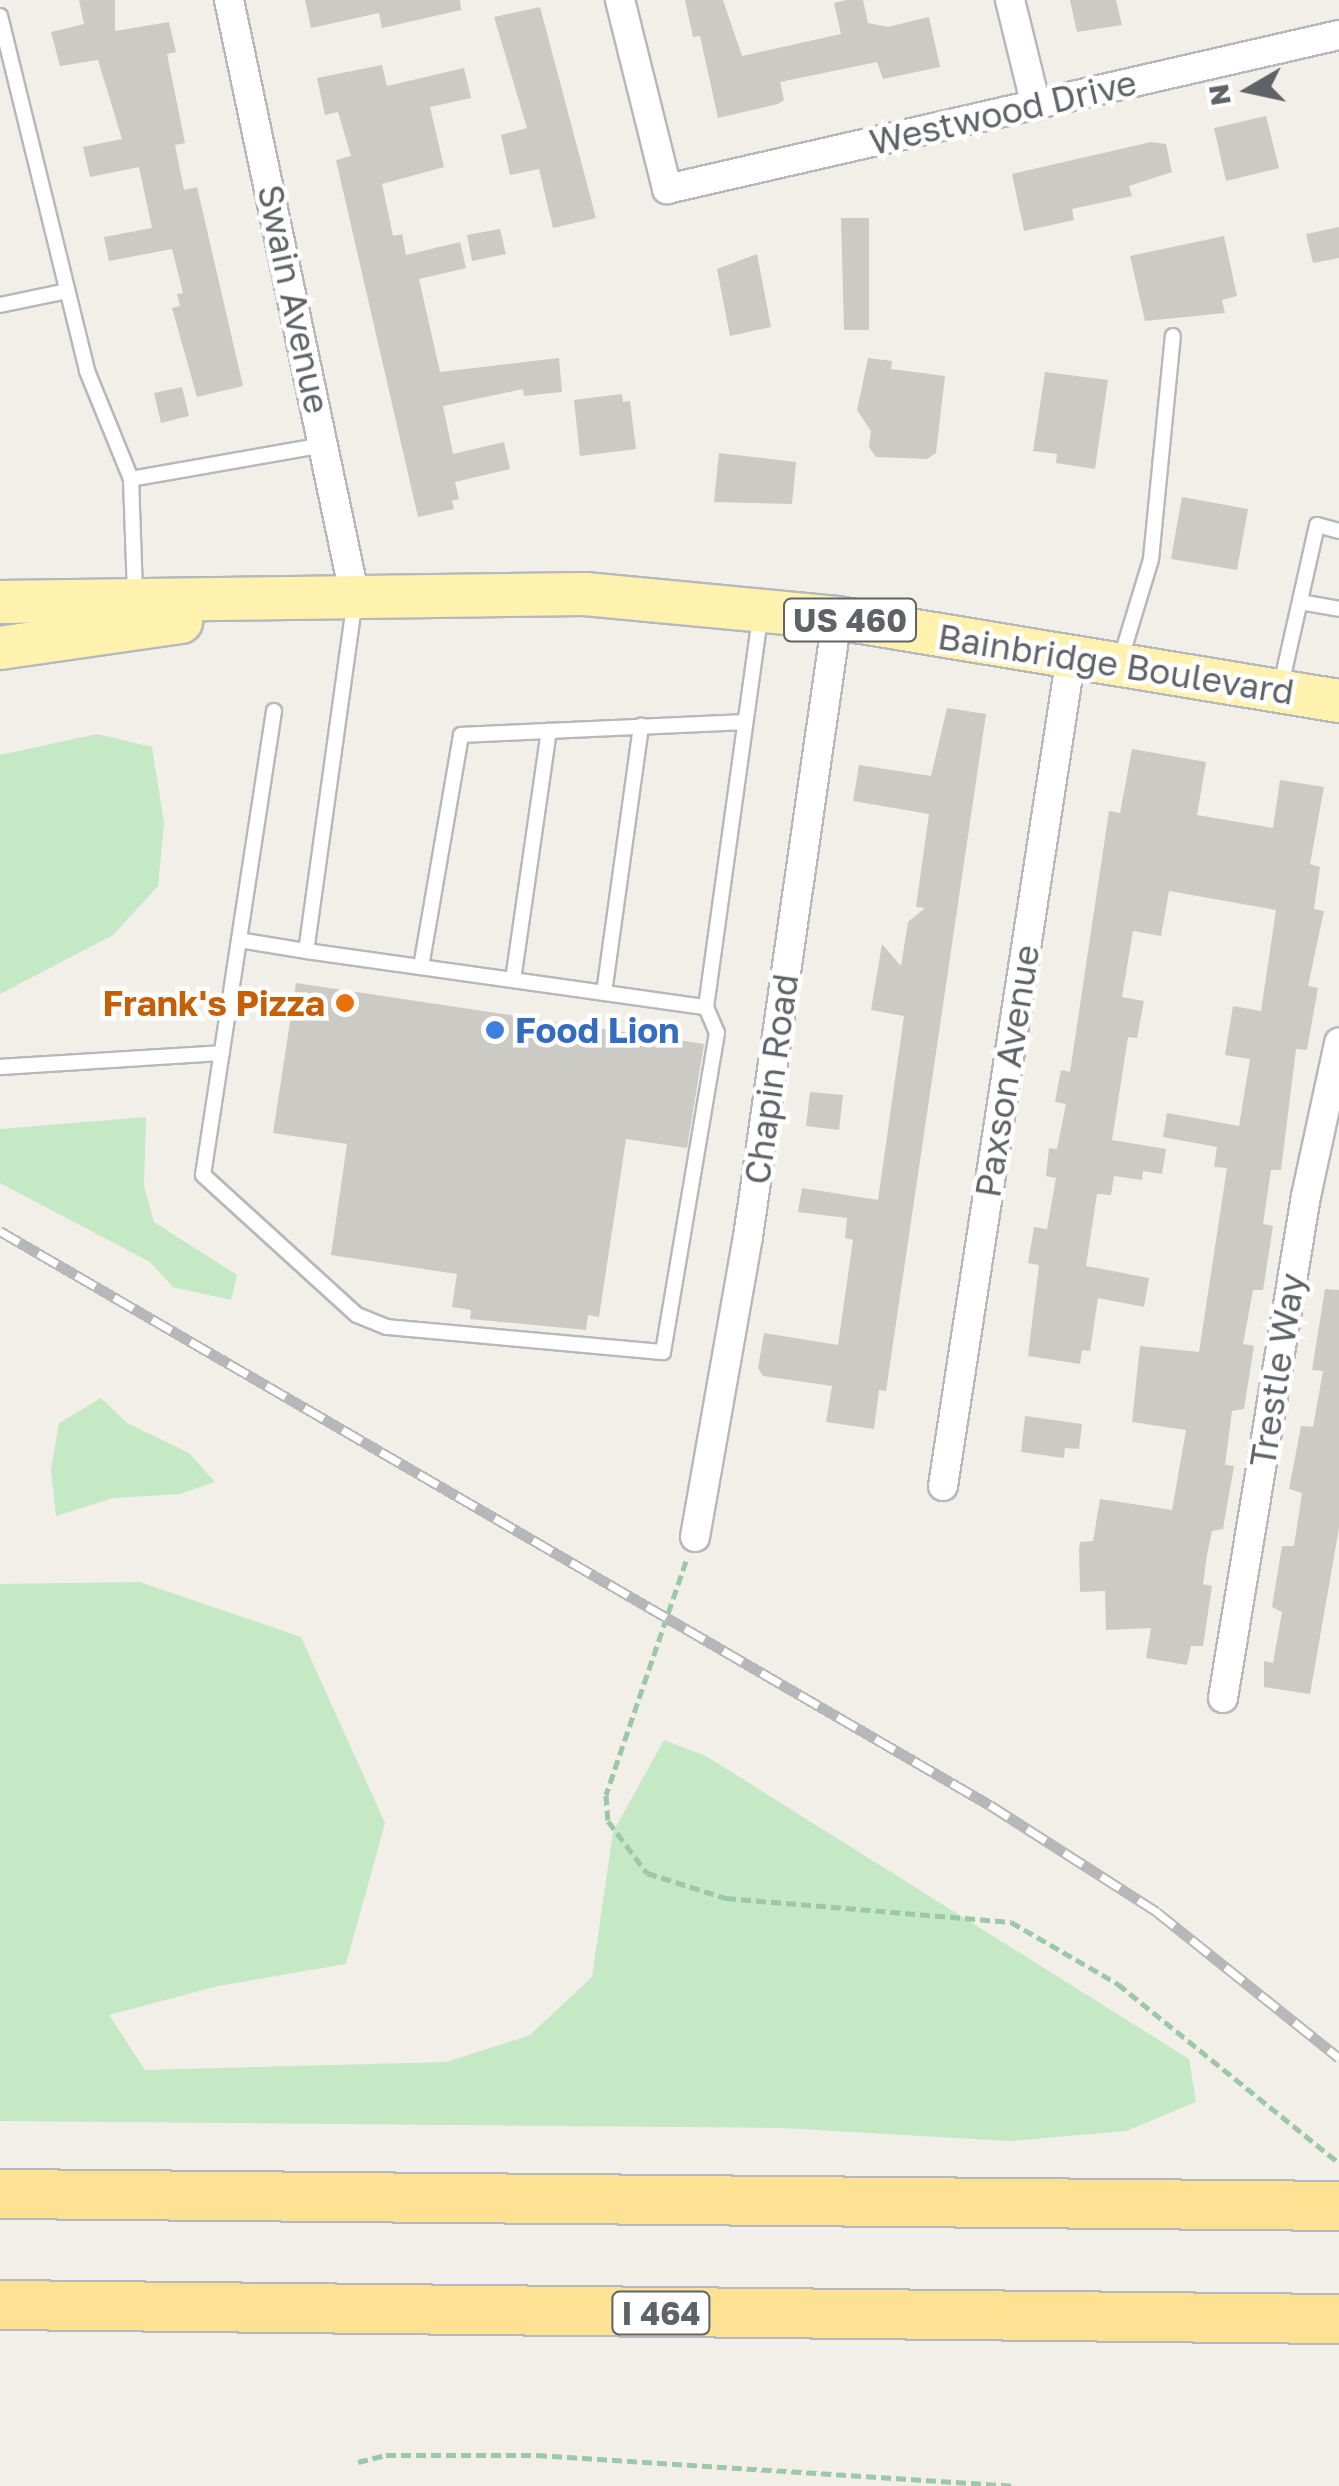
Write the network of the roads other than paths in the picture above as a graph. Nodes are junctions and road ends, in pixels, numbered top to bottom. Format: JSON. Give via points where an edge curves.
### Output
{"nodes":[{"id":1,"x":229,"y":0,"type":"edge"},
{"id":2,"x":620,"y":0,"type":"edge"},
{"id":3,"x":1010,"y":0,"type":"edge"},
{"id":4,"x":1,"y":21,"type":"edge"},
{"id":5,"x":1339,"y":35,"type":"edge"},
{"id":6,"x":1036,"y":106,"type":"junction"},
{"id":7,"x":67,"y":292,"type":"junction"},
{"id":8,"x":0,"y":305,"type":"edge"},
{"id":9,"x":1172,"y":336,"type":"dead end"},
{"id":10,"x":325,"y":445,"type":"junction"},
{"id":11,"x":131,"y":480,"type":"junction"},
{"id":12,"x":1339,"y":530,"type":"edge"},
{"id":13,"x":355,"y":598,"type":"junction"},
{"id":14,"x":135,"y":601,"type":"junction"},
{"id":15,"x":0,"y":602,"type":"edge"},
{"id":16,"x":1300,"y":602,"type":"junction"},
{"id":17,"x":761,"y":610,"type":"junction"},
{"id":18,"x":1339,"y":610,"type":"edge"},
{"id":19,"x":837,"y":618,"type":"junction"},
{"id":20,"x":0,"y":648,"type":"edge"},
{"id":21,"x":1071,"y":656,"type":"junction"},
{"id":22,"x":1120,"y":664,"type":"junction"},
{"id":23,"x":1280,"y":691,"type":"junction"},
{"id":24,"x":1339,"y":700,"type":"edge"},
{"id":25,"x":274,"y":711,"type":"dead end"},
{"id":26,"x":745,"y":722,"type":"junction"},
{"id":27,"x":640,"y":726,"type":"junction"},
{"id":28,"x":549,"y":731,"type":"junction"},
{"id":29,"x":239,"y":940,"type":"junction"},
{"id":30,"x":306,"y":951,"type":"junction"},
{"id":31,"x":421,"y":968,"type":"junction"},
{"id":32,"x":513,"y":980,"type":"junction"},
{"id":33,"x":604,"y":993,"type":"junction"},
{"id":34,"x":706,"y":1007,"type":"junction"},
{"id":35,"x":1339,"y":1043,"type":"edge"},
{"id":36,"x":222,"y":1053,"type":"junction"},
{"id":37,"x":0,"y":1067,"type":"edge"},
{"id":38,"x":942,"y":1486,"type":"dead end"},
{"id":39,"x":695,"y":1537,"type":"road end"},
{"id":40,"x":1223,"y":1698,"type":"dead end"},
{"id":41,"x":0,"y":2194,"type":"edge"},
{"id":42,"x":1339,"y":2206,"type":"edge"},
{"id":43,"x":0,"y":2305,"type":"edge"},
{"id":44,"x":1331,"y":2319,"type":"edge"}],
"edges":[{"from":1,"to":10,"type":"street","name":"Swain Avenue"},
{"from":2,"to":6,"type":"street","name":"Westwood Drive","via":[[667,189]]},
{"from":3,"to":6,"type":"street"},
{"from":4,"to":7,"type":"lane"},
{"from":5,"to":6,"type":"street","name":"Westwood Drive"},
{"from":7,"to":8,"type":"lane"},
{"from":7,"to":11,"type":"lane","via":[[87,372]]},
{"from":9,"to":22,"type":"lane","via":[[1151,559]]},
{"from":10,"to":11,"type":"lane"},
{"from":10,"to":13,"type":"street","name":"Swain Avenue"},
{"from":11,"to":14,"type":"lane"},
{"from":12,"to":16,"type":"lane","via":[[1317,525]]},
{"from":13,"to":14,"type":"main road","name":"Bainbridge Boulevard","number":"US 460"},
{"from":13,"to":17,"type":"main road","name":"Bainbridge Boulevard","number":"US 460","via":[[585,594]]},
{"from":13,"to":20,"type":"main road","name":"Bainbridge Boulevard","number":"US 460"},
{"from":13,"to":30,"type":"lane"},
{"from":14,"to":15,"type":"main road","name":"Bainbridge Boulevard","number":"US 460"},
{"from":16,"to":18,"type":"lane"},
{"from":16,"to":23,"type":"lane"},
{"from":17,"to":19,"type":"main road","name":"Bainbridge Boulevard","number":"US 460"},
{"from":17,"to":26,"type":"lane"},
{"from":19,"to":21,"type":"main road","name":"Bainbridge Boulevard","number":"US 460"},
{"from":19,"to":39,"type":"street","name":"Chapin Road","via":[[754,1202]]},
{"from":21,"to":22,"type":"main road","name":"Bainbridge Boulevard","number":"US 460"},
{"from":21,"to":38,"type":"street","name":"Paxson Avenue"},
{"from":22,"to":23,"type":"main road","name":"Bainbridge Boulevard","number":"US 460"},
{"from":23,"to":24,"type":"main road","name":"Bainbridge Boulevard","number":"US 460"},
{"from":25,"to":29,"type":"lane"},
{"from":26,"to":27,"type":"lane"},
{"from":26,"to":34,"type":"lane"},
{"from":27,"to":28,"type":"lane"},
{"from":27,"to":33,"type":"lane"},
{"from":28,"to":31,"type":"lane","via":[[460,735]]},
{"from":28,"to":32,"type":"lane"},
{"from":29,"to":30,"type":"lane"},
{"from":29,"to":36,"type":"lane"},
{"from":30,"to":31,"type":"lane"},
{"from":31,"to":32,"type":"lane"},
{"from":32,"to":33,"type":"lane"},
{"from":33,"to":34,"type":"lane"},
{"from":34,"to":36,"type":"lane","via":[[717,1033],[663,1352],[388,1327],[357,1315],[203,1176]]},
{"from":35,"to":40,"type":"street","name":"Trestle Way","via":[[1306,1196]]},
{"from":36,"to":37,"type":"lane"},
{"from":41,"to":42,"type":"highway"},
{"from":43,"to":44,"type":"highway","number":"I 464"}]}
